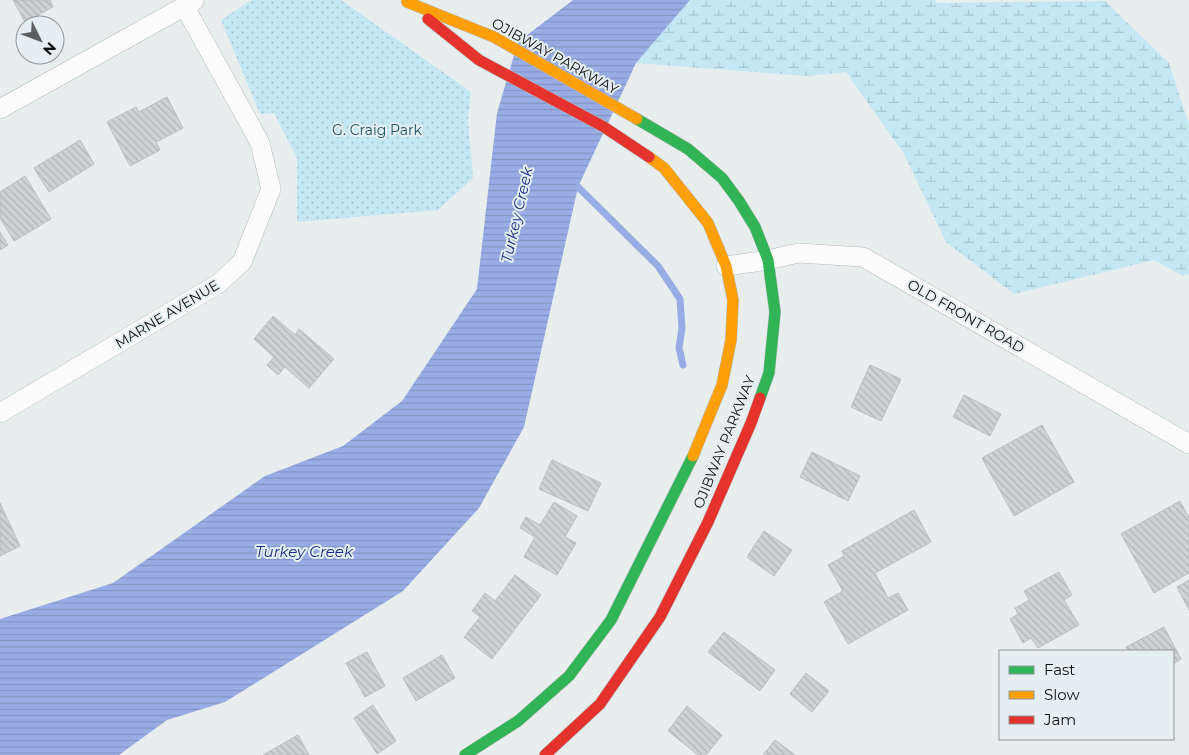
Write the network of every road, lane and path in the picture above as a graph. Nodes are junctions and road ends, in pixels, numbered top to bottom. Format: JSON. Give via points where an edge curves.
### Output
{"nodes":[{"id":1,"x":406,"y":1,"type":"edge"},
{"id":2,"x":190,"y":3,"type":"edge"},
{"id":3,"x":0,"y":109,"type":"edge"},
{"id":4,"x":768,"y":260,"type":"junction"},
{"id":5,"x":726,"y":266,"type":"junction"},
{"id":6,"x":0,"y":413,"type":"edge"},
{"id":7,"x":1189,"y":444,"type":"edge"},
{"id":8,"x":465,"y":755,"type":"edge"},
{"id":9,"x":545,"y":755,"type":"edge"}],
"edges":[{"from":1,"to":4,"type":"main road","name":"OJIBWAY PARKWAY","via":[[494,37],[688,149],[722,178],[739,201],[755,227]]},
{"from":1,"to":5,"type":"main road","name":"OJIBWAY PARKWAY","via":[[479,60],[627,142],[664,168],[708,223]]},
{"from":2,"to":3,"type":"street"},
{"from":2,"to":6,"type":"street","name":"MARNE AVENUE","via":[[260,143],[271,189],[242,262],[218,284]]},
{"from":4,"to":5,"type":"street","name":"OLD FRONT ROAD"},
{"from":4,"to":7,"type":"street","name":"OLD FRONT ROAD","via":[[798,253],[863,257]]},
{"from":4,"to":9,"type":"main road","name":"OJIBWAY PARKWAY","via":[[775,312],[769,373],[752,423],[708,522],[660,617],[600,704]]},
{"from":5,"to":8,"type":"main road","name":"OJIBWAY PARKWAY","via":[[733,300],[731,340],[722,385],[696,452],[611,620],[569,676],[518,721]]}]}
